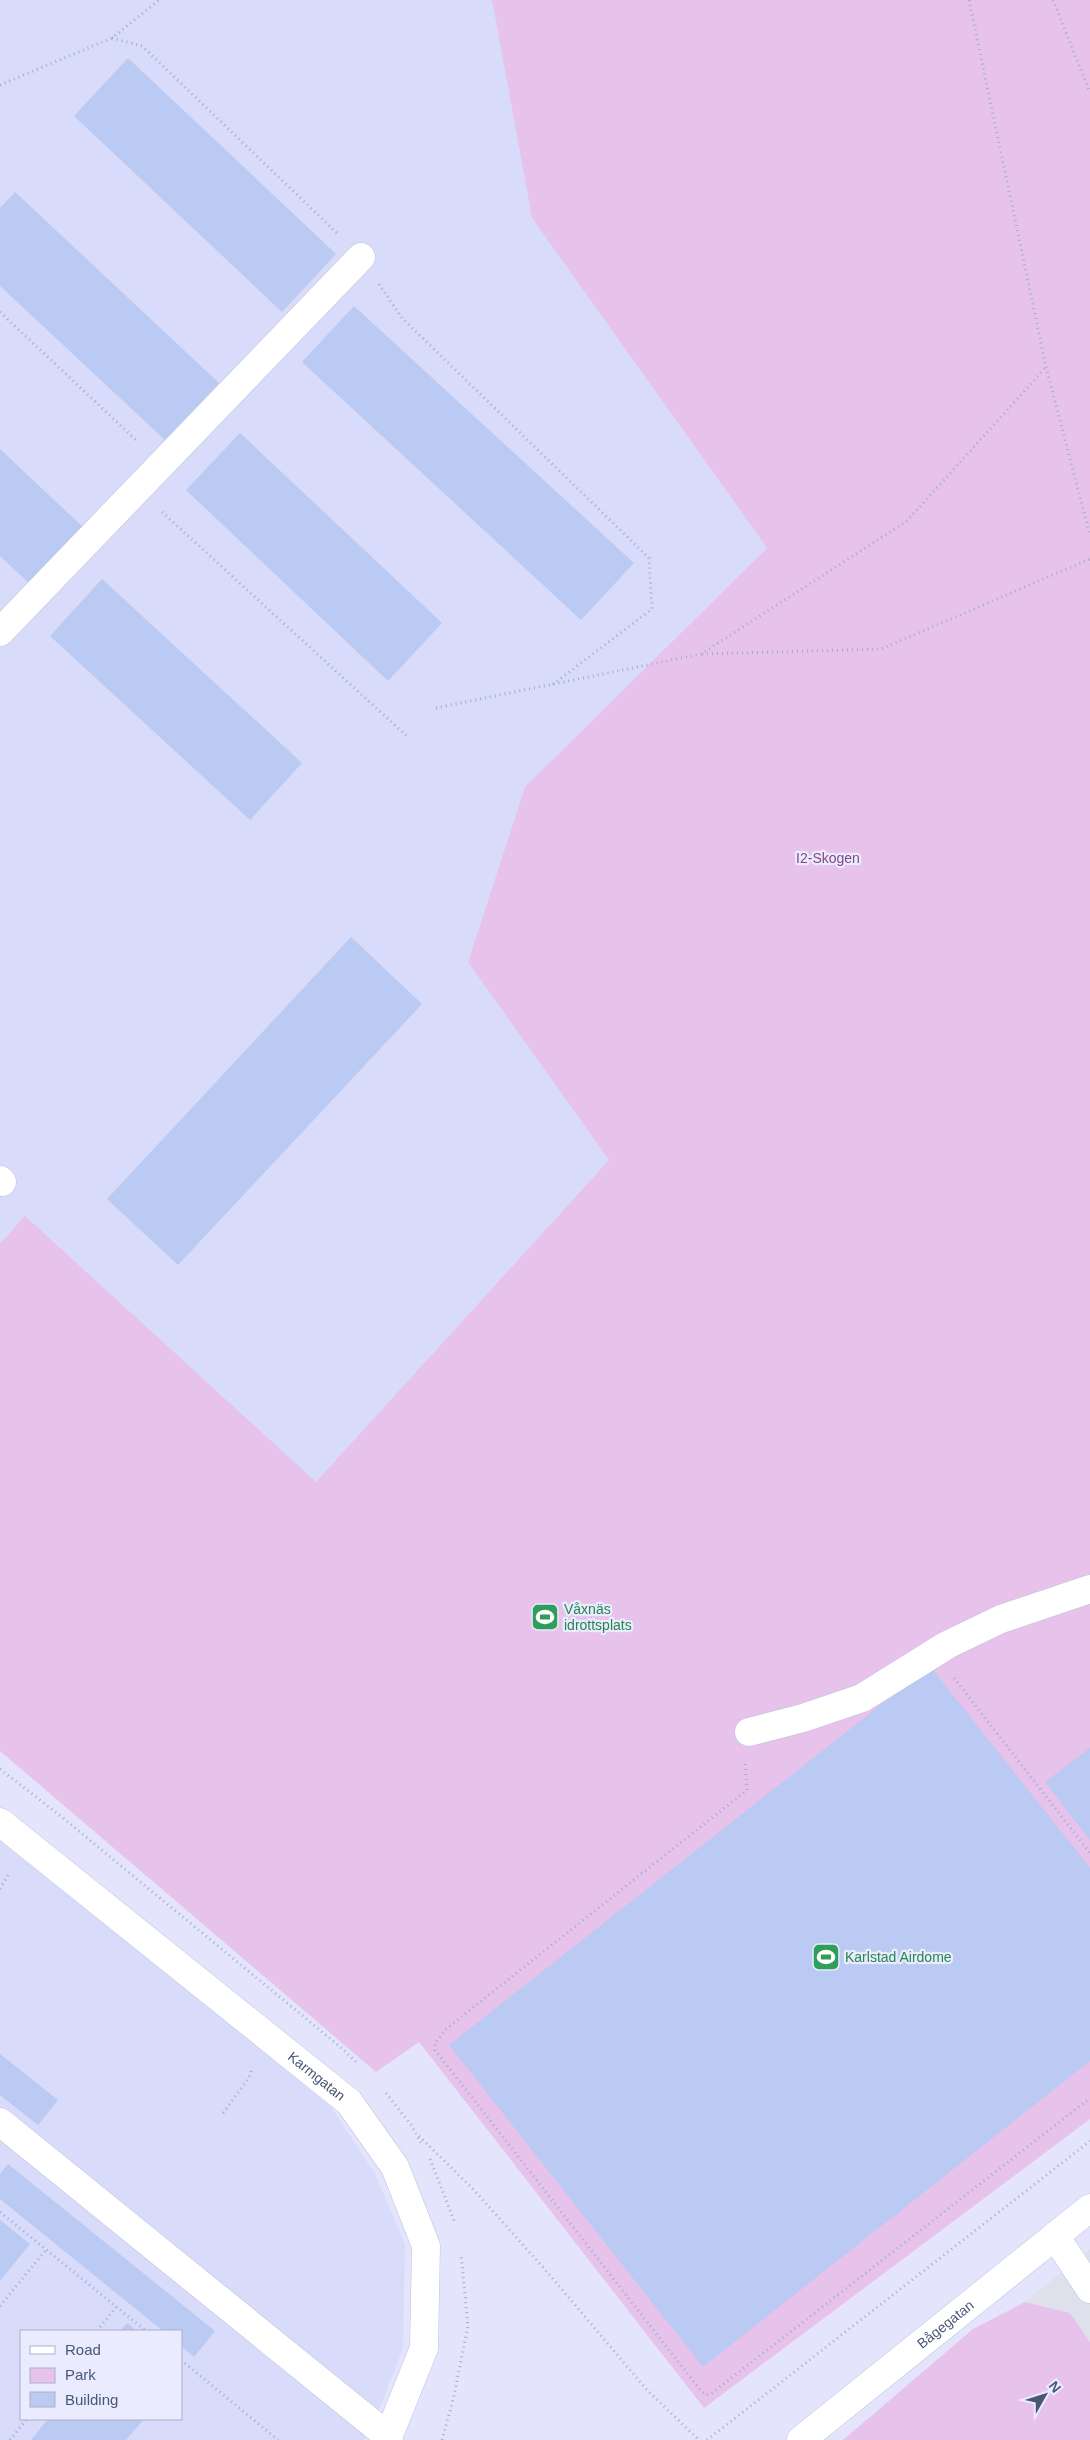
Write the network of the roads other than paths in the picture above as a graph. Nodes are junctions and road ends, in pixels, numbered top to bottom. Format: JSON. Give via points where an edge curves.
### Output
{"nodes":[{"id":1,"x":362,"y":257,"type":"road end"},
{"id":2,"x":0,"y":632,"type":"edge"},
{"id":3,"x":1090,"y":1589,"type":"edge"},
{"id":4,"x":749,"y":1732,"type":"road end"},
{"id":5,"x":0,"y":1822,"type":"edge"},
{"id":6,"x":0,"y":2122,"type":"edge"},
{"id":7,"x":1090,"y":2208,"type":"edge"},
{"id":8,"x":1055,"y":2236,"type":"junction"},
{"id":9,"x":1090,"y":2289,"type":"edge"},
{"id":10,"x":388,"y":2438,"type":"edge"},
{"id":11,"x":801,"y":2440,"type":"edge"}],
"edges":[{"from":1,"to":2,"type":"street"},
{"from":3,"to":4,"type":"street","via":[[1001,1619],[935,1653],[862,1698]]},
{"from":5,"to":10,"type":"street","name":"Karmgatan","via":[[349,2102],[395,2167],[426,2246],[424,2348]]},
{"from":6,"to":10,"type":"street"},
{"from":7,"to":8,"type":"street","name":"Bågegatan"},
{"from":8,"to":9,"type":"street"},
{"from":8,"to":11,"type":"street","name":"Bågegatan"}]}
